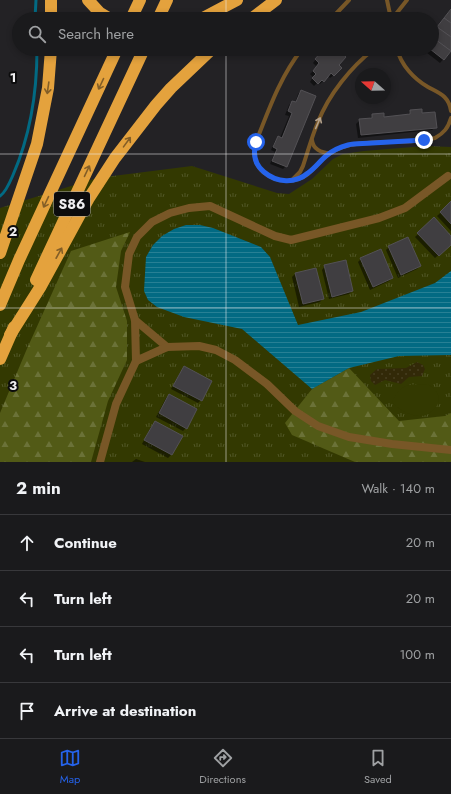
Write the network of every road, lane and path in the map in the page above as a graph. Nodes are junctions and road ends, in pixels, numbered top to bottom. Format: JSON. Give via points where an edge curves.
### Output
{"nodes":[{"id":1,"x":51,"y":0,"type":"edge"},
{"id":2,"x":88,"y":0,"type":"edge"},
{"id":3,"x":140,"y":0,"type":"edge"},
{"id":4,"x":166,"y":0,"type":"edge"},
{"id":5,"x":237,"y":0,"type":"edge"},
{"id":6,"x":276,"y":0,"type":"edge"},
{"id":7,"x":349,"y":0,"type":"edge"},
{"id":8,"x":387,"y":0,"type":"edge"},
{"id":9,"x":407,"y":0,"type":"edge"},
{"id":10,"x":51,"y":12,"type":"edge"},
{"id":11,"x":99,"y":12,"type":"edge"},
{"id":12,"x":134,"y":12,"type":"edge"},
{"id":13,"x":161,"y":12,"type":"edge"},
{"id":14,"x":214,"y":12,"type":"edge"},
{"id":15,"x":260,"y":12,"type":"edge"},
{"id":16,"x":338,"y":12,"type":"edge"},
{"id":17,"x":390,"y":12,"type":"edge"},
{"id":18,"x":398,"y":12,"type":"edge"},
{"id":19,"x":50,"y":56,"type":"edge"},
{"id":20,"x":114,"y":56,"type":"edge"},
{"id":21,"x":141,"y":56,"type":"edge"},
{"id":22,"x":205,"y":56,"type":"edge"},
{"id":23,"x":297,"y":56,"type":"edge"},
{"id":24,"x":365,"y":56,"type":"edge"},
{"id":25,"x":400,"y":56,"type":"edge"},
{"id":26,"x":451,"y":108,"type":"edge"},
{"id":27,"x":451,"y":118,"type":"edge"},
{"id":28,"x":312,"y":138,"type":"junction"},
{"id":29,"x":330,"y":153,"type":"junction"},
{"id":30,"x":448,"y":176,"type":"dead end"},
{"id":31,"x":289,"y":181,"type":"junction"},
{"id":32,"x":0,"y":253,"type":"edge"},
{"id":33,"x":0,"y":305,"type":"edge"},
{"id":34,"x":135,"y":320,"type":"junction"},
{"id":35,"x":10,"y":335,"type":"junction"},
{"id":36,"x":167,"y":347,"type":"junction"},
{"id":37,"x":0,"y":359,"type":"edge"},
{"id":38,"x":136,"y":361,"type":"junction"},
{"id":39,"x":451,"y":450,"type":"edge"},
{"id":40,"x":100,"y":462,"type":"edge"}],
"edges":[{"from":1,"to":10,"type":"highway"},
{"from":2,"to":11,"type":"highway"},
{"from":3,"to":12,"type":"highway"},
{"from":4,"to":13,"type":"highway"},
{"from":5,"to":14,"type":"highway"},
{"from":6,"to":15,"type":"highway"},
{"from":7,"to":16,"type":"lane"},
{"from":8,"to":17,"type":"lane"},
{"from":9,"to":18,"type":"lane"},
{"from":19,"to":32,"type":"highway","one_way":true,"via":[[48,88],[37,144]]},
{"from":20,"to":33,"type":"highway","number":"S86","one_way":true},
{"from":35,"to":21,"type":"highway","number":"S86","one_way":true},
{"from":35,"to":22,"type":"highway","one_way":true,"via":[[115,158],[156,105]]},
{"from":23,"to":31,"type":"lane","via":[[281,80],[253,153],[256,162],[266,174],[279,181]]},
{"from":28,"to":24,"type":"lane","one_way":true,"via":[[319,120],[339,86]]},
{"from":25,"to":26,"type":"lane","via":[[416,78],[442,94]]},
{"from":27,"to":29,"type":"lane","via":[[447,128],[435,138],[356,144]]},
{"from":28,"to":29,"type":"lane","via":[[315,148]]},
{"from":28,"to":31,"type":"lane","via":[[300,172]]},
{"from":29,"to":31,"type":"lane","via":[[308,174]]},
{"from":30,"to":34,"type":"street","via":[[405,208],[379,218],[291,240],[275,236],[210,206],[170,213],[152,222],[137,237],[129,254],[125,286]]},
{"from":34,"to":36,"type":"street"},
{"from":34,"to":38,"type":"street"},
{"from":35,"to":37,"type":"highway","number":"S86"},
{"from":36,"to":38,"type":"street"},
{"from":36,"to":39,"type":"street","via":[[199,346],[216,350],[242,365],[267,384],[295,411],[318,426],[349,437]]},
{"from":38,"to":40,"type":"street","via":[[116,404]]}]}
